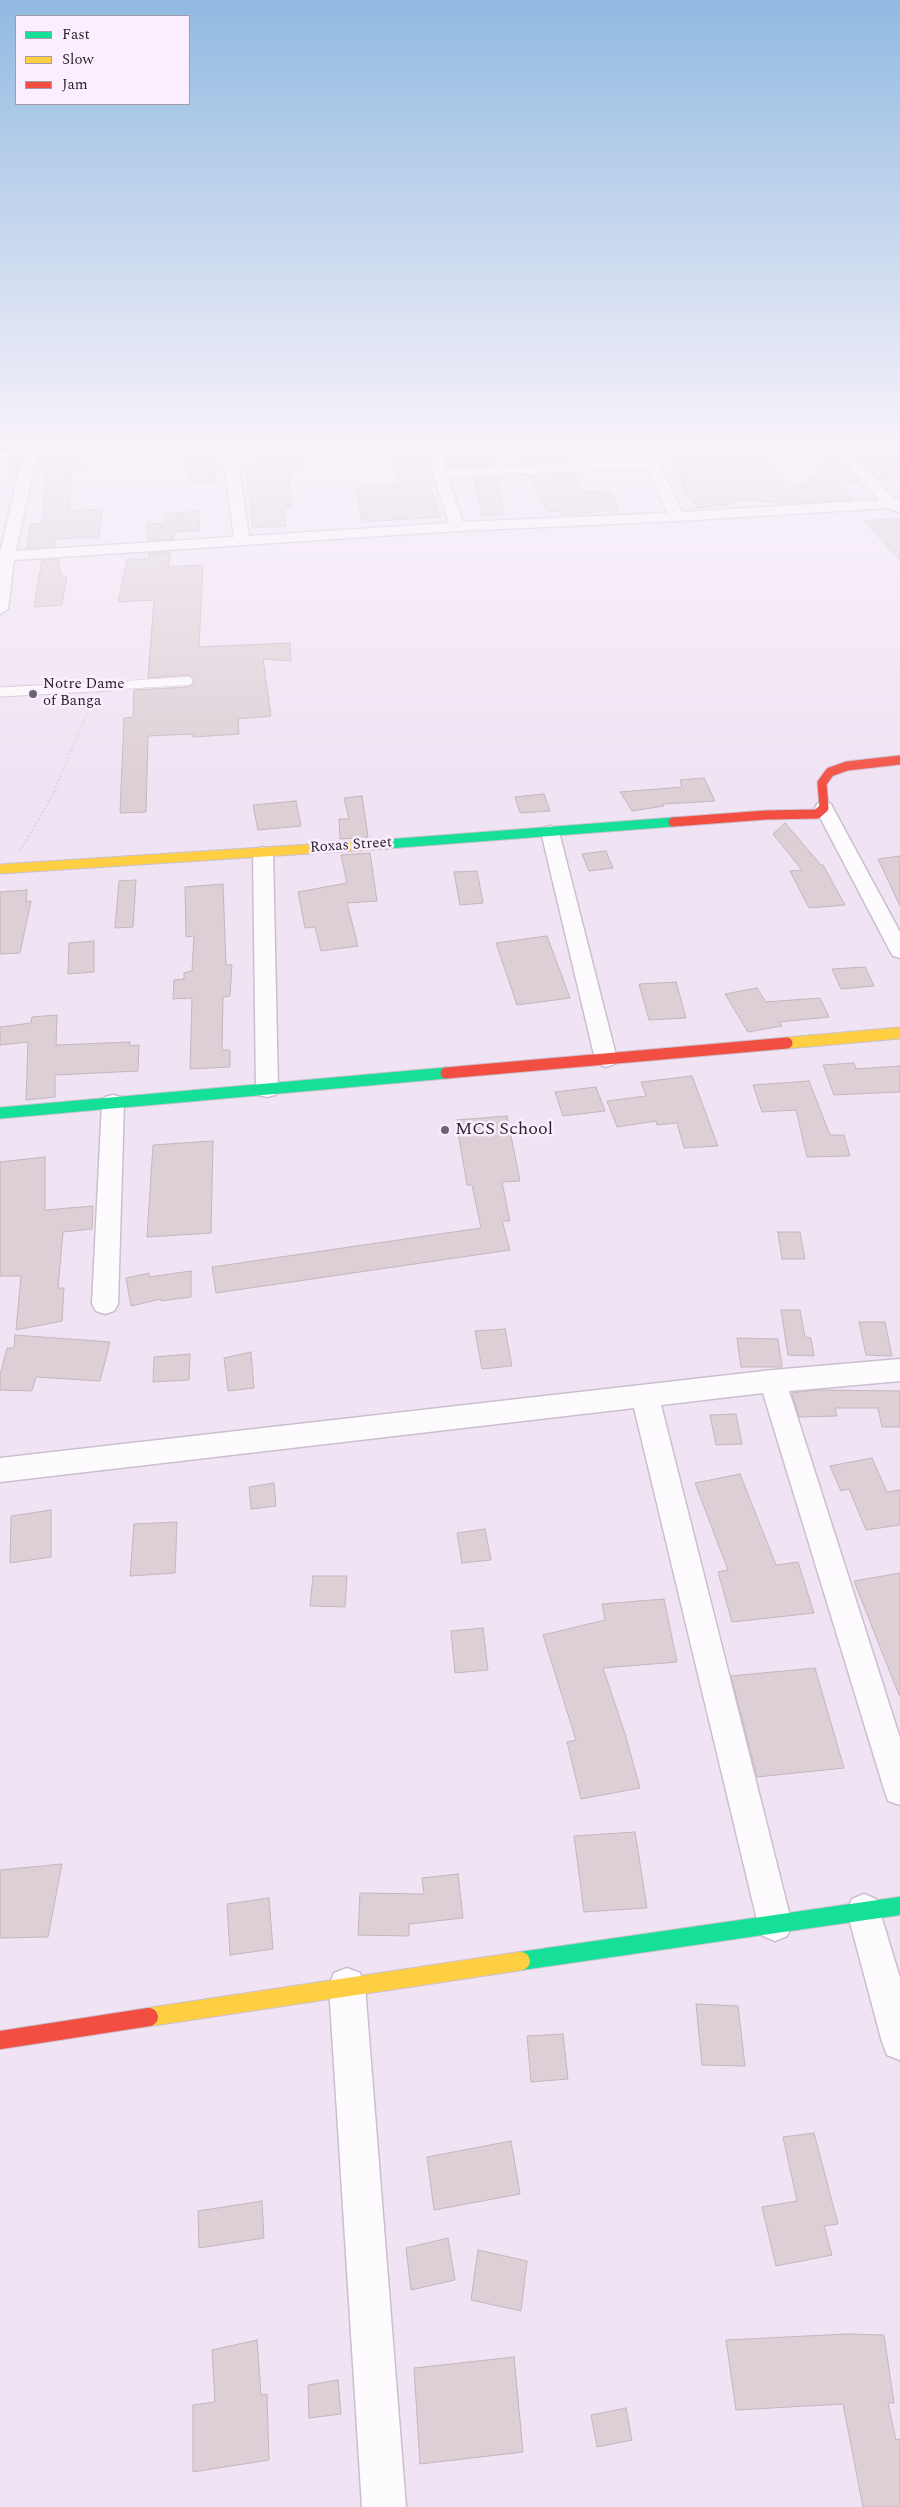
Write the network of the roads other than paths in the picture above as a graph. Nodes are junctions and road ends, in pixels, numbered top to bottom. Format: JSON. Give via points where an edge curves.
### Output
{"nodes":[{"id":1,"x":3,"y":558,"type":"edge"},
{"id":2,"x":0,"y":609,"type":"edge"},
{"id":3,"x":188,"y":681,"type":"dead end"},
{"id":4,"x":0,"y":692,"type":"edge"},
{"id":5,"x":900,"y":760,"type":"edge"},
{"id":6,"x":824,"y":808,"type":"junction"},
{"id":7,"x":550,"y":832,"type":"junction"},
{"id":8,"x":263,"y":853,"type":"junction"},
{"id":9,"x":5,"y":869,"type":"edge"},
{"id":10,"x":900,"y":951,"type":"edge"},
{"id":11,"x":900,"y":1033,"type":"edge"},
{"id":12,"x":606,"y":1059,"type":"junction"},
{"id":13,"x":268,"y":1089,"type":"junction"},
{"id":14,"x":113,"y":1103,"type":"junction"},
{"id":15,"x":0,"y":1113,"type":"edge"},
{"id":16,"x":104,"y":1304,"type":"dead end"},
{"id":17,"x":900,"y":1370,"type":"edge"},
{"id":18,"x":773,"y":1381,"type":"junction"},
{"id":19,"x":645,"y":1397,"type":"junction"},
{"id":20,"x":0,"y":1470,"type":"edge"},
{"id":21,"x":900,"y":1789,"type":"edge"},
{"id":22,"x":900,"y":1906,"type":"edge"},
{"id":23,"x":864,"y":1911,"type":"junction"},
{"id":24,"x":775,"y":1924,"type":"junction"},
{"id":25,"x":347,"y":1986,"type":"junction"},
{"id":26,"x":0,"y":2040,"type":"edge"},
{"id":27,"x":900,"y":2042,"type":"edge"},
{"id":28,"x":384,"y":2507,"type":"edge"}],
"edges":[{"from":1,"to":2,"type":"street"},
{"from":3,"to":4,"type":"lane"},
{"from":5,"to":6,"type":"street","via":[[847,766],[830,772],[822,783]]},
{"from":6,"to":7,"type":"street","name":"Roxas Street","via":[[816,814]]},
{"from":6,"to":10,"type":"street"},
{"from":7,"to":8,"type":"street","name":"Roxas Street"},
{"from":7,"to":12,"type":"street"},
{"from":8,"to":9,"type":"street","name":"Roxas Street"},
{"from":8,"to":13,"type":"street"},
{"from":11,"to":12,"type":"street"},
{"from":12,"to":13,"type":"street"},
{"from":13,"to":14,"type":"street"},
{"from":14,"to":15,"type":"street"},
{"from":14,"to":16,"type":"street"},
{"from":17,"to":18,"type":"street"},
{"from":18,"to":19,"type":"street"},
{"from":18,"to":21,"type":"street"},
{"from":19,"to":20,"type":"street"},
{"from":19,"to":24,"type":"street"},
{"from":22,"to":23,"type":"street"},
{"from":23,"to":24,"type":"street"},
{"from":23,"to":27,"type":"street"},
{"from":24,"to":25,"type":"street"},
{"from":25,"to":26,"type":"street"},
{"from":25,"to":28,"type":"street"}]}
